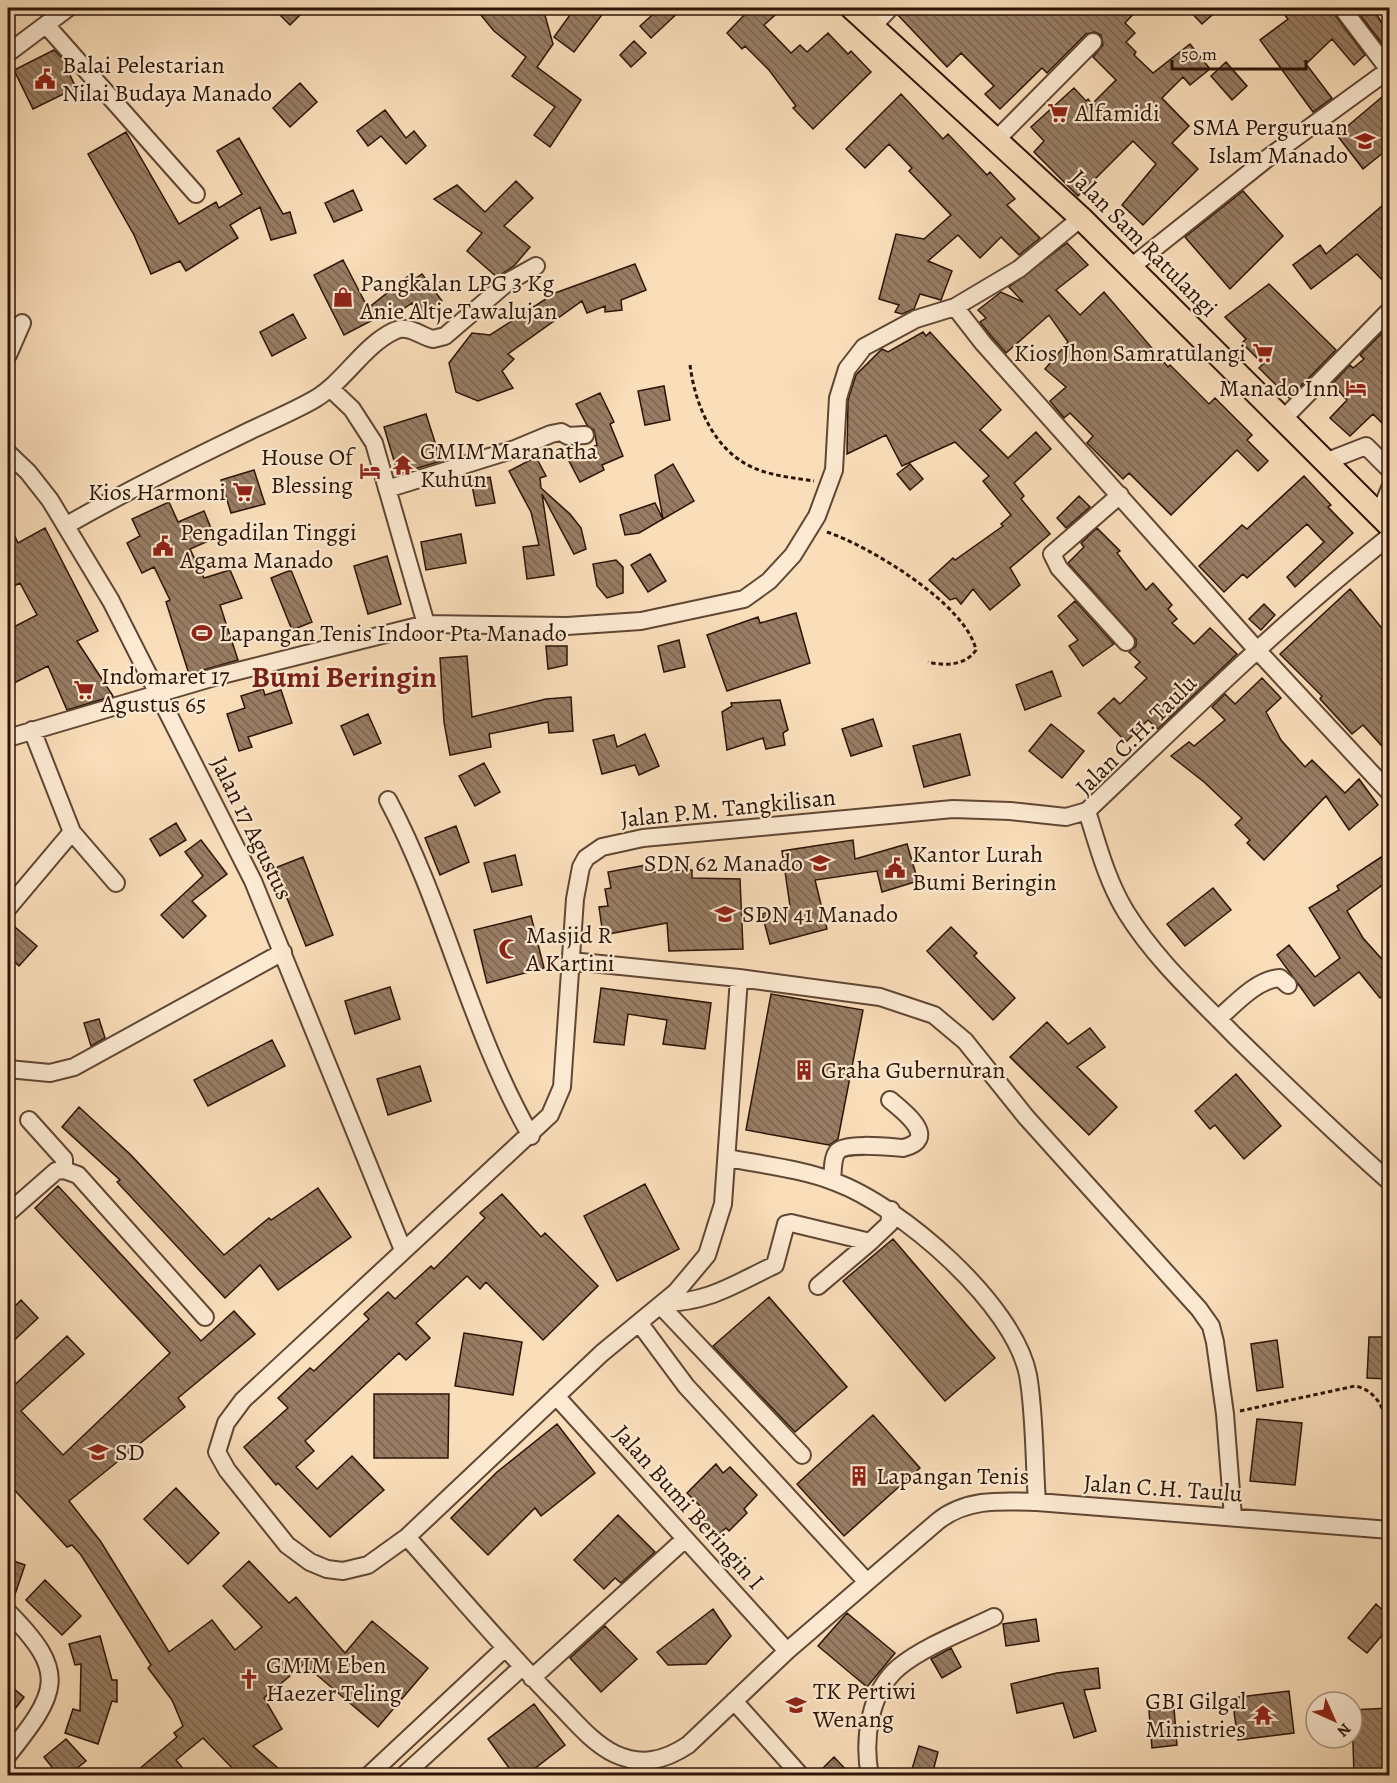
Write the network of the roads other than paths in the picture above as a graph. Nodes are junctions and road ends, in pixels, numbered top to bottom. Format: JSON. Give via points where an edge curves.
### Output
{"nodes":[{"id":1,"x":68,"y":8,"type":"edge"},
{"id":2,"x":852,"y":8,"type":"edge"},
{"id":3,"x":890,"y":8,"type":"edge"},
{"id":4,"x":1342,"y":8,"type":"edge"},
{"id":5,"x":47,"y":26,"type":"junction"},
{"id":6,"x":873,"y":26,"type":"junction"},
{"id":7,"x":1093,"y":42,"type":"dead end"},
{"id":8,"x":8,"y":53,"type":"edge"},
{"id":9,"x":1389,"y":69,"type":"edge"},
{"id":10,"x":997,"y":139,"type":"junction"},
{"id":11,"x":196,"y":194,"type":"dead end"},
{"id":12,"x":1081,"y":218,"type":"junction"},
{"id":13,"x":536,"y":266,"type":"dead end"},
{"id":14,"x":1131,"y":267,"type":"junction"},
{"id":15,"x":955,"y":307,"type":"junction"},
{"id":16,"x":1389,"y":310,"type":"edge"},
{"id":17,"x":21,"y":323,"type":"dead end"},
{"id":18,"x":8,"y":355,"type":"edge"},
{"id":19,"x":331,"y":389,"type":"junction"},
{"id":20,"x":1282,"y":420,"type":"junction"},
{"id":21,"x":585,"y":435,"type":"dead end"},
{"id":22,"x":8,"y":453,"type":"edge"},
{"id":23,"x":1325,"y":462,"type":"junction"},
{"id":24,"x":1389,"y":470,"type":"edge"},
{"id":25,"x":1389,"y":488,"type":"edge"},
{"id":26,"x":387,"y":489,"type":"junction"},
{"id":27,"x":1120,"y":495,"type":"junction"},
{"id":28,"x":1384,"y":521,"type":"edge"},
{"id":29,"x":67,"y":525,"type":"junction"},
{"id":30,"x":1389,"y":536,"type":"edge"},
{"id":31,"x":426,"y":624,"type":"junction"},
{"id":32,"x":1126,"y":642,"type":"dead end"},
{"id":33,"x":1257,"y":650,"type":"junction"},
{"id":34,"x":158,"y":693,"type":"junction"},
{"id":35,"x":32,"y":730,"type":"junction"},
{"id":36,"x":8,"y":738,"type":"edge"},
{"id":37,"x":1389,"y":793,"type":"edge"},
{"id":38,"x":388,"y":800,"type":"dead end"},
{"id":39,"x":1087,"y":811,"type":"junction"},
{"id":40,"x":72,"y":832,"type":"junction"},
{"id":41,"x":116,"y":883,"type":"dead end"},
{"id":42,"x":8,"y":908,"type":"edge"},
{"id":43,"x":283,"y":952,"type":"junction"},
{"id":44,"x":571,"y":961,"type":"junction"},
{"id":45,"x":739,"y":978,"type":"junction"},
{"id":46,"x":1288,"y":985,"type":"dead end"},
{"id":47,"x":1218,"y":1018,"type":"junction"},
{"id":48,"x":8,"y":1069,"type":"edge"},
{"id":49,"x":890,"y":1100,"type":"dead end"},
{"id":50,"x":29,"y":1120,"type":"dead end"},
{"id":51,"x":531,"y":1136,"type":"junction"},
{"id":52,"x":728,"y":1158,"type":"junction"},
{"id":53,"x":64,"y":1170,"type":"junction"},
{"id":54,"x":832,"y":1181,"type":"junction"},
{"id":55,"x":1389,"y":1182,"type":"edge"},
{"id":56,"x":891,"y":1210,"type":"junction"},
{"id":57,"x":8,"y":1213,"type":"edge"},
{"id":58,"x":870,"y":1242,"type":"junction"},
{"id":59,"x":403,"y":1250,"type":"junction"},
{"id":60,"x":818,"y":1286,"type":"dead end"},
{"id":61,"x":662,"y":1304,"type":"junction"},
{"id":62,"x":205,"y":1317,"type":"dead end"},
{"id":63,"x":640,"y":1324,"type":"junction"},
{"id":64,"x":556,"y":1396,"type":"junction"},
{"id":65,"x":802,"y":1455,"type":"dead end"},
{"id":66,"x":1037,"y":1503,"type":"junction"},
{"id":67,"x":1233,"y":1517,"type":"junction"},
{"id":68,"x":1389,"y":1530,"type":"edge"},
{"id":69,"x":407,"y":1537,"type":"junction"},
{"id":70,"x":685,"y":1539,"type":"junction"},
{"id":71,"x":867,"y":1582,"type":"junction"},
{"id":72,"x":8,"y":1612,"type":"edge"},
{"id":73,"x":994,"y":1617,"type":"dead end"},
{"id":74,"x":505,"y":1648,"type":"junction"},
{"id":75,"x":787,"y":1651,"type":"junction"},
{"id":76,"x":527,"y":1672,"type":"junction"},
{"id":77,"x":734,"y":1701,"type":"junction"},
{"id":78,"x":425,"y":1723,"type":"junction"},
{"id":79,"x":441,"y":1741,"type":"junction"},
{"id":80,"x":8,"y":1755,"type":"edge"},
{"id":81,"x":645,"y":1762,"type":"junction"},
{"id":82,"x":368,"y":1776,"type":"edge"},
{"id":83,"x":403,"y":1776,"type":"edge"},
{"id":84,"x":657,"y":1776,"type":"edge"},
{"id":85,"x":801,"y":1776,"type":"edge"},
{"id":86,"x":870,"y":1776,"type":"edge"}],
"edges":[{"from":1,"to":5,"type":"street"},
{"from":2,"to":6,"type":"main road","name":"Jalan Sam Ratulangi"},
{"from":3,"to":6,"type":"street"},
{"from":4,"to":9,"type":"street"},
{"from":5,"to":8,"type":"street"},
{"from":5,"to":11,"type":"street"},
{"from":6,"to":10,"type":"main road","name":"Jalan Sam Ratulangi"},
{"from":7,"to":10,"type":"street"},
{"from":9,"to":14,"type":"street","via":[[1269,157]]},
{"from":10,"to":12,"type":"main road","name":"Jalan Sam Ratulangi"},
{"from":12,"to":14,"type":"main road","name":"Jalan Sam Ratulangi"},
{"from":12,"to":15,"type":"street","via":[[1019,268]]},
{"from":13,"to":19,"type":"street","via":[[509,281],[438,339],[426,338],[416,331],[392,332]]},
{"from":14,"to":20,"type":"main road","name":"Jalan Sam Ratulangi"},
{"from":15,"to":27,"type":"street"},
{"from":15,"to":31,"type":"street","via":[[885,334],[864,347],[847,369],[838,398],[830,484],[811,527],[769,581],[744,599],[641,621],[567,626]]},
{"from":16,"to":20,"type":"street"},
{"from":17,"to":18,"type":"street"},
{"from":19,"to":26,"type":"street","via":[[351,409],[374,443]]},
{"from":19,"to":29,"type":"street"},
{"from":20,"to":23,"type":"main road","name":"Jalan Sam Ratulangi"},
{"from":21,"to":26,"type":"street","via":[[551,434]]},
{"from":22,"to":29,"type":"street","name":"Jalan 17 Agustus","via":[[28,472]]},
{"from":23,"to":24,"type":"street","via":[[1366,446]]},
{"from":23,"to":28,"type":"main road","name":"Jalan Sam Ratulangi"},
{"from":25,"to":28,"type":"street"},
{"from":26,"to":31,"type":"street"},
{"from":27,"to":32,"type":"street","via":[[1052,554],[1059,568]]},
{"from":27,"to":33,"type":"street"},
{"from":29,"to":34,"type":"street","name":"Jalan 17 Agustus"},
{"from":30,"to":33,"type":"street","name":"Jalan C.H. Taulu"},
{"from":31,"to":34,"type":"street"},
{"from":33,"to":37,"type":"street"},
{"from":33,"to":39,"type":"street","name":"Jalan C.H. Taulu"},
{"from":34,"to":35,"type":"street"},
{"from":34,"to":43,"type":"street","name":"Jalan 17 Agustus","via":[[253,880]]},
{"from":35,"to":36,"type":"street"},
{"from":35,"to":40,"type":"street"},
{"from":38,"to":51,"type":"street","via":[[409,839],[513,1106]]},
{"from":39,"to":44,"type":"street","name":"Jalan P.M. Tangkilisan","via":[[1066,817],[953,809],[643,838],[602,847],[586,858],[581,867]]},
{"from":39,"to":47,"type":"street","name":"Jalan C.H. Taulu","via":[[1106,874],[1142,937]]},
{"from":40,"to":41,"type":"street"},
{"from":40,"to":42,"type":"street"},
{"from":43,"to":48,"type":"street","via":[[74,1067],[50,1073]]},
{"from":43,"to":59,"type":"street","name":"Jalan 17 Agustus"},
{"from":44,"to":45,"type":"street"},
{"from":44,"to":51,"type":"street","name":"Jalan P.M. Tangkilisan","via":[[562,1087],[550,1115]]},
{"from":45,"to":52,"type":"street"},
{"from":45,"to":67,"type":"street","via":[[880,997],[934,1015],[965,1041],[1026,1117],[1210,1326],[1224,1414]]},
{"from":46,"to":47,"type":"street","via":[[1280,978],[1272,978]]},
{"from":47,"to":55,"type":"street","name":"Jalan C.H. Taulu"},
{"from":49,"to":54,"type":"street","via":[[915,1121],[915,1140],[903,1148],[841,1148],[835,1156]]},
{"from":50,"to":53,"type":"street","via":[[64,1159]]},
{"from":51,"to":59,"type":"street","name":"Jalan P.M. Tangkilisan"},
{"from":52,"to":54,"type":"street"},
{"from":52,"to":61,"type":"street","via":[[723,1204],[707,1255]]},
{"from":53,"to":57,"type":"street","via":[[56,1171]]},
{"from":53,"to":62,"type":"street","via":[[78,1175]]},
{"from":54,"to":56,"type":"street"},
{"from":56,"to":58,"type":"street","via":[[889,1224]]},
{"from":56,"to":66,"type":"street","via":[[915,1227],[994,1307],[1016,1338],[1028,1375]]},
{"from":58,"to":60,"type":"street"},
{"from":58,"to":61,"type":"street","via":[[786,1224],[776,1265],[716,1294],[691,1302]]},
{"from":59,"to":69,"type":"street","name":"Jalan P.M. Tangkilisan","via":[[243,1400],[226,1423],[217,1452],[287,1545],[310,1562],[343,1571],[368,1565]]},
{"from":61,"to":63,"type":"street"},
{"from":61,"to":65,"type":"street"},
{"from":63,"to":64,"type":"street"},
{"from":63,"to":71,"type":"street","via":[[686,1386]]},
{"from":64,"to":69,"type":"street"},
{"from":64,"to":70,"type":"street","name":"Jalan Bumi Beringin I"},
{"from":66,"to":67,"type":"street","name":"Jalan C.H. Taulu"},
{"from":66,"to":71,"type":"street","name":"Jalan C.H. Taulu","via":[[982,1502],[956,1509]]},
{"from":67,"to":68,"type":"street","name":"Jalan C.H. Taulu"},
{"from":69,"to":74,"type":"street"},
{"from":70,"to":75,"type":"street","name":"Jalan Bumi Beringin I"},
{"from":70,"to":76,"type":"street"},
{"from":71,"to":75,"type":"street","name":"Jalan C.H. Taulu"},
{"from":72,"to":80,"type":"street","via":[[42,1651],[50,1677],[41,1711]]},
{"from":73,"to":86,"type":"street","via":[[927,1650],[888,1678],[873,1710],[867,1740]]},
{"from":74,"to":76,"type":"street"},
{"from":74,"to":78,"type":"street"},
{"from":75,"to":77,"type":"street","name":"Jalan C.H. Taulu"},
{"from":76,"to":79,"type":"street"},
{"from":76,"to":81,"type":"street","via":[[592,1738],[613,1753]]},
{"from":77,"to":81,"type":"street","name":"Jalan C.H. Taulu","via":[[675,1754]]},
{"from":77,"to":85,"type":"street"},
{"from":78,"to":79,"type":"street"},
{"from":78,"to":82,"type":"street"},
{"from":79,"to":83,"type":"street"},
{"from":81,"to":84,"type":"street"}]}
